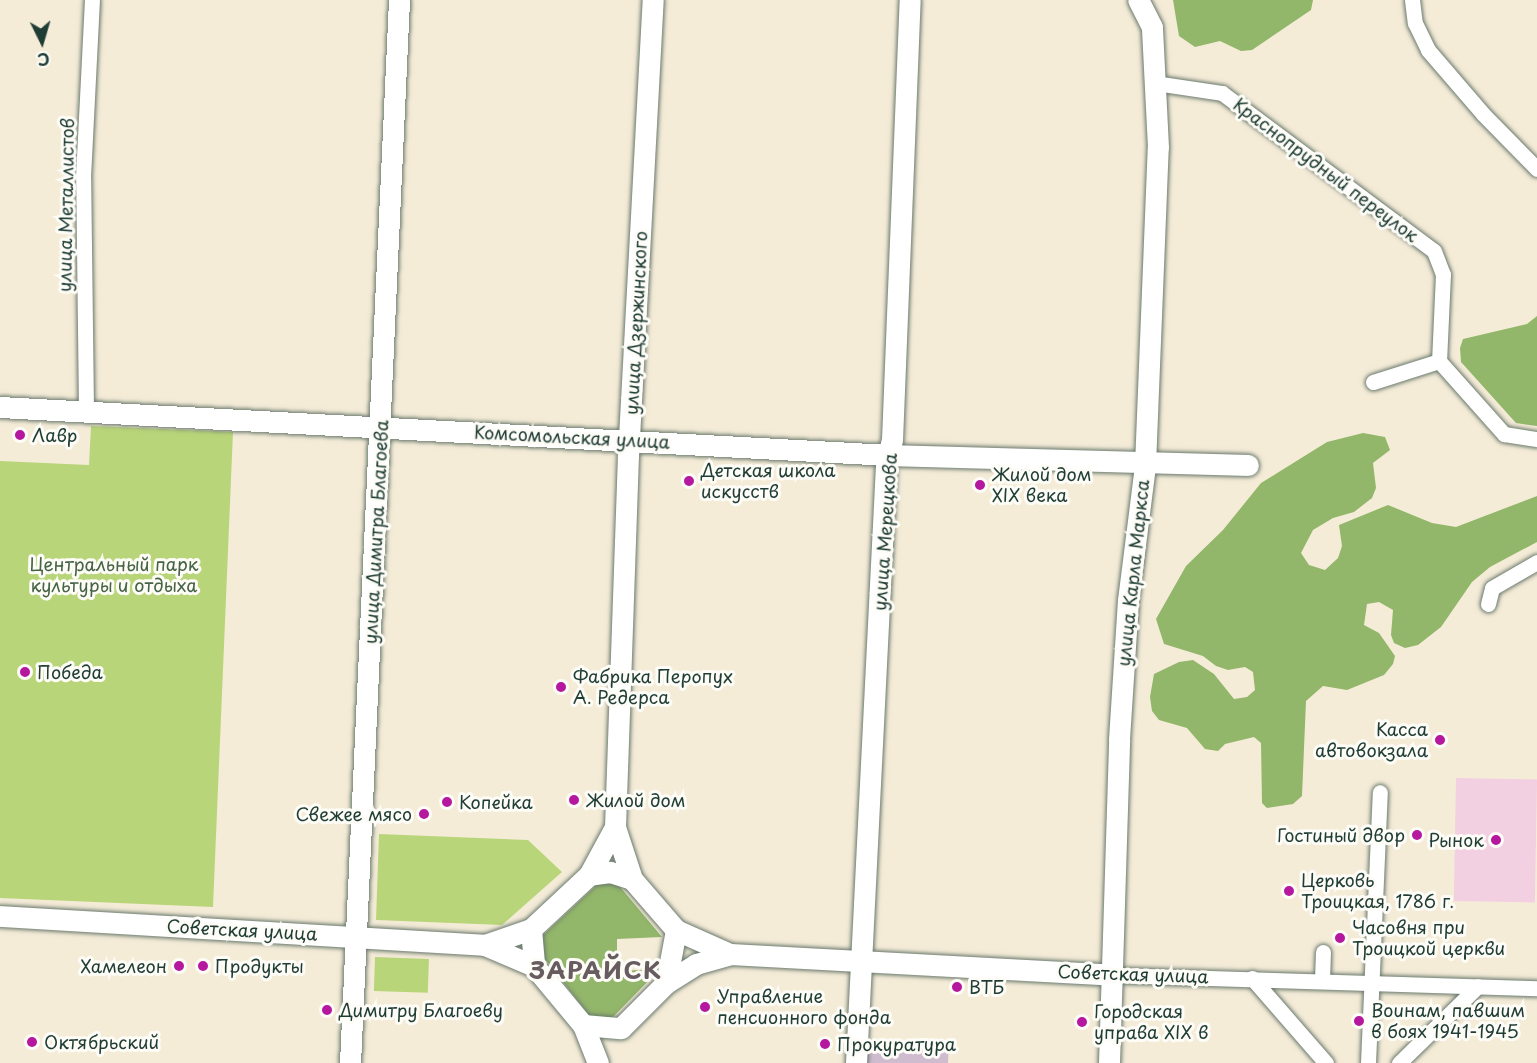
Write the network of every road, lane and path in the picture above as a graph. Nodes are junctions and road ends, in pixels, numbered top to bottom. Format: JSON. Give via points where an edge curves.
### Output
{"nodes":[{"id":1,"x":92,"y":0,"type":"edge"},
{"id":2,"x":399,"y":0,"type":"edge"},
{"id":3,"x":653,"y":0,"type":"edge"},
{"id":4,"x":910,"y":0,"type":"edge"},
{"id":5,"x":1138,"y":0,"type":"edge"},
{"id":6,"x":1412,"y":0,"type":"edge"},
{"id":7,"x":1155,"y":83,"type":"junction"},
{"id":8,"x":1537,"y":169,"type":"edge"},
{"id":9,"x":1439,"y":361,"type":"junction"},
{"id":10,"x":1373,"y":382,"type":"dead end"},
{"id":11,"x":0,"y":407,"type":"edge"},
{"id":12,"x":86,"y":410,"type":"junction"},
{"id":13,"x":381,"y":427,"type":"junction"},
{"id":14,"x":1537,"y":439,"type":"edge"},
{"id":15,"x":630,"y":441,"type":"junction"},
{"id":16,"x":888,"y":455,"type":"junction"},
{"id":17,"x":1144,"y":465,"type":"junction"},
{"id":18,"x":1248,"y":465,"type":"dead end"},
{"id":19,"x":1537,"y":561,"type":"edge"},
{"id":20,"x":1488,"y":604,"type":"dead end"},
{"id":21,"x":1380,"y":792,"type":"dead end"},
{"id":22,"x":615,"y":827,"type":"junction"},
{"id":23,"x":589,"y":875,"type":"junction"},
{"id":24,"x":632,"y":879,"type":"junction"},
{"id":25,"x":0,"y":916,"type":"edge"},
{"id":26,"x":531,"y":929,"type":"junction"},
{"id":27,"x":676,"y":930,"type":"junction"},
{"id":28,"x":356,"y":936,"type":"junction"},
{"id":29,"x":485,"y":945,"type":"junction"},
{"id":30,"x":1323,"y":952,"type":"dead end"},
{"id":31,"x":730,"y":954,"type":"junction"},
{"id":32,"x":861,"y":960,"type":"junction"},
{"id":33,"x":534,"y":966,"type":"junction"},
{"id":34,"x":1113,"y":975,"type":"junction"},
{"id":35,"x":1252,"y":978,"type":"junction"},
{"id":36,"x":1322,"y":980,"type":"junction"},
{"id":37,"x":1370,"y":982,"type":"junction"},
{"id":38,"x":666,"y":983,"type":"junction"},
{"id":39,"x":1478,"y":986,"type":"junction"},
{"id":40,"x":1537,"y":988,"type":"edge"},
{"id":41,"x":583,"y":1025,"type":"junction"},
{"id":42,"x":621,"y":1028,"type":"junction"},
{"id":43,"x":350,"y":1063,"type":"edge"},
{"id":44,"x":598,"y":1063,"type":"edge"},
{"id":45,"x":605,"y":1063,"type":"edge"},
{"id":46,"x":856,"y":1063,"type":"edge"},
{"id":47,"x":1109,"y":1063,"type":"edge"},
{"id":48,"x":1326,"y":1063,"type":"edge"},
{"id":49,"x":1368,"y":1063,"type":"edge"},
{"id":50,"x":1399,"y":1063,"type":"edge"}],
"edges":[{"from":1,"to":12,"type":"street","name":"улица Металлистов","via":[[82,177]]},
{"from":2,"to":13,"type":"street","name":"улица Димитра Благоева"},
{"from":3,"to":15,"type":"street","name":"улица Дзержинского"},
{"from":4,"to":16,"type":"street","name":"улица Мерецкова"},
{"from":5,"to":7,"type":"street","via":[[1152,27]]},
{"from":6,"to":8,"type":"street","via":[[1415,23],[1428,50]]},
{"from":7,"to":9,"type":"street","name":"Краснопрудный переулок","via":[[1222,93],[1434,251],[1443,274]]},
{"from":7,"to":17,"type":"street","name":"улица Карла Маркса","via":[[1158,147]]},
{"from":9,"to":10,"type":"street"},
{"from":9,"to":14,"type":"street","via":[[1504,434]]},
{"from":11,"to":12,"type":"street","name":"Комсомольская улица"},
{"from":12,"to":13,"type":"street","name":"Комсомольская улица"},
{"from":13,"to":15,"type":"street","name":"Комсомольская улица"},
{"from":13,"to":28,"type":"street","name":"улица Димитра Благоева"},
{"from":15,"to":16,"type":"street","name":"Комсомольская улица"},
{"from":15,"to":22,"type":"street","name":"улица Дзержинского"},
{"from":16,"to":17,"type":"street","name":"Комсомольская улица"},
{"from":16,"to":32,"type":"street","name":"улица Мерецкова"},
{"from":17,"to":18,"type":"street","name":"Комсомольская улица"},
{"from":17,"to":34,"type":"street","name":"улица Карла Маркса","via":[[1128,600],[1119,739]]},
{"from":19,"to":20,"type":"street","via":[[1492,588]]},
{"from":21,"to":37,"type":"street"},
{"from":22,"to":23,"type":"street","name":"улица Дзержинского"},
{"from":22,"to":24,"type":"street","name":"улица Дзержинского"},
{"from":23,"to":24,"type":"street","via":[[610,872]]},
{"from":23,"to":26,"type":"street"},
{"from":24,"to":27,"type":"street"},
{"from":25,"to":28,"type":"street","name":"Советская улица"},
{"from":26,"to":29,"type":"street","name":"Советская улица"},
{"from":26,"to":33,"type":"street"},
{"from":27,"to":31,"type":"street","name":"Советская улица"},
{"from":27,"to":38,"type":"street"},
{"from":28,"to":29,"type":"street","name":"Советская улица"},
{"from":28,"to":43,"type":"street","name":"улица Димитра Благоева"},
{"from":29,"to":33,"type":"street","name":"Советская улица"},
{"from":30,"to":36,"type":"street"},
{"from":31,"to":32,"type":"street","name":"Советская улица"},
{"from":31,"to":38,"type":"street","name":"Советская улица","via":[[696,964]]},
{"from":32,"to":34,"type":"street","name":"Советская улица"},
{"from":32,"to":46,"type":"street","name":"улица Мерецкова"},
{"from":33,"to":41,"type":"street"},
{"from":34,"to":35,"type":"street","name":"Советская улица"},
{"from":34,"to":47,"type":"street","name":"улица Карла Маркса"},
{"from":35,"to":36,"type":"street","name":"Советская улица"},
{"from":35,"to":48,"type":"street"},
{"from":36,"to":37,"type":"street","name":"Советская улица"},
{"from":37,"to":39,"type":"street","name":"Советская улица"},
{"from":37,"to":49,"type":"street"},
{"from":38,"to":42,"type":"street"},
{"from":39,"to":40,"type":"street","name":"Советская улица"},
{"from":39,"to":50,"type":"street"},
{"from":41,"to":42,"type":"street"},
{"from":41,"to":44,"type":"street"},
{"from":42,"to":45,"type":"street"}]}
